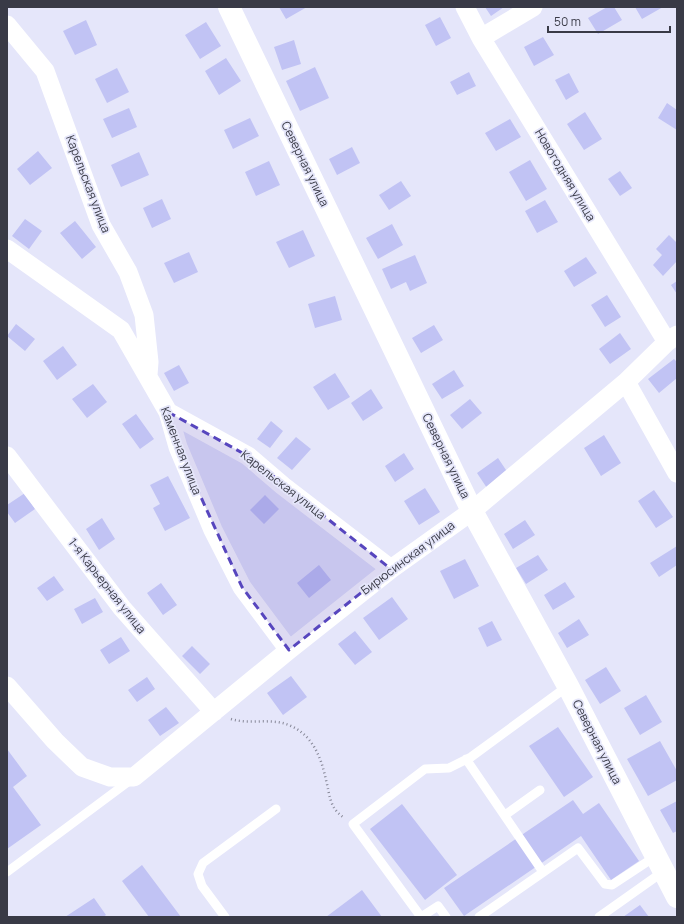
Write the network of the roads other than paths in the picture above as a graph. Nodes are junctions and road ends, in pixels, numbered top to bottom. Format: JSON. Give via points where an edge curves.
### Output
{"nodes":[{"id":1,"x":229,"y":7,"type":"edge"},
{"id":2,"x":465,"y":7,"type":"edge"},
{"id":3,"x":533,"y":7,"type":"edge"},
{"id":4,"x":7,"y":25,"type":"edge"},
{"id":5,"x":481,"y":38,"type":"junction"},
{"id":6,"x":7,"y":249,"type":"edge"},
{"id":7,"x":672,"y":338,"type":"edge"},
{"id":8,"x":148,"y":377,"type":"junction"},
{"id":9,"x":626,"y":382,"type":"junction"},
{"id":10,"x":168,"y":412,"type":"junction"},
{"id":11,"x":7,"y":456,"type":"edge"},
{"id":12,"x":677,"y":473,"type":"edge"},
{"id":13,"x":472,"y":511,"type":"junction"},
{"id":14,"x":391,"y":569,"type":"junction"},
{"id":15,"x":289,"y":650,"type":"junction"},
{"id":16,"x":7,"y":686,"type":"edge"},
{"id":17,"x":568,"y":686,"type":"junction"},
{"id":18,"x":214,"y":712,"type":"junction"},
{"id":19,"x":466,"y":759,"type":"junction"},
{"id":20,"x":134,"y":777,"type":"junction"},
{"id":21,"x":540,"y":790,"type":"dead end"},
{"id":22,"x":276,"y":809,"type":"dead end"},
{"id":23,"x":505,"y":815,"type":"junction"},
{"id":24,"x":660,"y":864,"type":"junction"},
{"id":25,"x":7,"y":872,"type":"edge"},
{"id":26,"x":543,"y":872,"type":"junction"},
{"id":27,"x":677,"y":897,"type":"edge"},
{"id":28,"x":225,"y":917,"type":"edge"},
{"id":29,"x":446,"y":917,"type":"edge"},
{"id":30,"x":479,"y":917,"type":"edge"},
{"id":31,"x":599,"y":917,"type":"edge"}],
"edges":[{"from":1,"to":13,"type":"main road","name":"Северная улица"},
{"from":2,"to":5,"type":"street","name":"Новогодняя улица"},
{"from":3,"to":5,"type":"street"},
{"from":4,"to":8,"type":"street","name":"Карельская улица","via":[[46,71],[101,225],[128,272],[144,315]]},
{"from":5,"to":7,"type":"street","name":"Новогодняя улица"},
{"from":6,"to":8,"type":"street","name":"Каменная улица","via":[[121,330]]},
{"from":7,"to":9,"type":"street","name":"Бирюсинская улица"},
{"from":8,"to":10,"type":"street","name":"Каменная улица"},
{"from":9,"to":12,"type":"street"},
{"from":9,"to":13,"type":"street","name":"Бирюсинская улица"},
{"from":10,"to":14,"type":"street","name":"Карельская улица","via":[[248,456]]},
{"from":10,"to":15,"type":"street","name":"Каменная улица","via":[[178,447],[213,530],[242,587]]},
{"from":11,"to":18,"type":"street","name":"1-я Карьерная улица","via":[[122,608]]},
{"from":13,"to":14,"type":"street","name":"Бирюсинская улица"},
{"from":13,"to":17,"type":"main road","name":"Северная улица"},
{"from":14,"to":15,"type":"street","name":"Бирюсинская улица"},
{"from":15,"to":18,"type":"street","name":"Бирюсинская улица"},
{"from":16,"to":20,"type":"street","via":[[55,742],[82,767],[110,777]]},
{"from":17,"to":19,"type":"lane"},
{"from":17,"to":24,"type":"main road","name":"Северная улица"},
{"from":18,"to":20,"type":"street","name":"Бирюсинская улица"},
{"from":19,"to":23,"type":"lane"},
{"from":19,"to":29,"type":"lane","via":[[449,768],[425,769],[353,824],[421,917],[438,906]]},
{"from":20,"to":25,"type":"lane"},
{"from":21,"to":23,"type":"lane"},
{"from":22,"to":28,"type":"lane","via":[[203,863],[198,874],[202,886]]},
{"from":23,"to":26,"type":"lane"},
{"from":24,"to":26,"type":"lane","via":[[612,885],[605,884],[578,848]]},
{"from":24,"to":27,"type":"main road","name":"Северная улица"},
{"from":24,"to":31,"type":"lane"},
{"from":26,"to":30,"type":"lane"}]}
